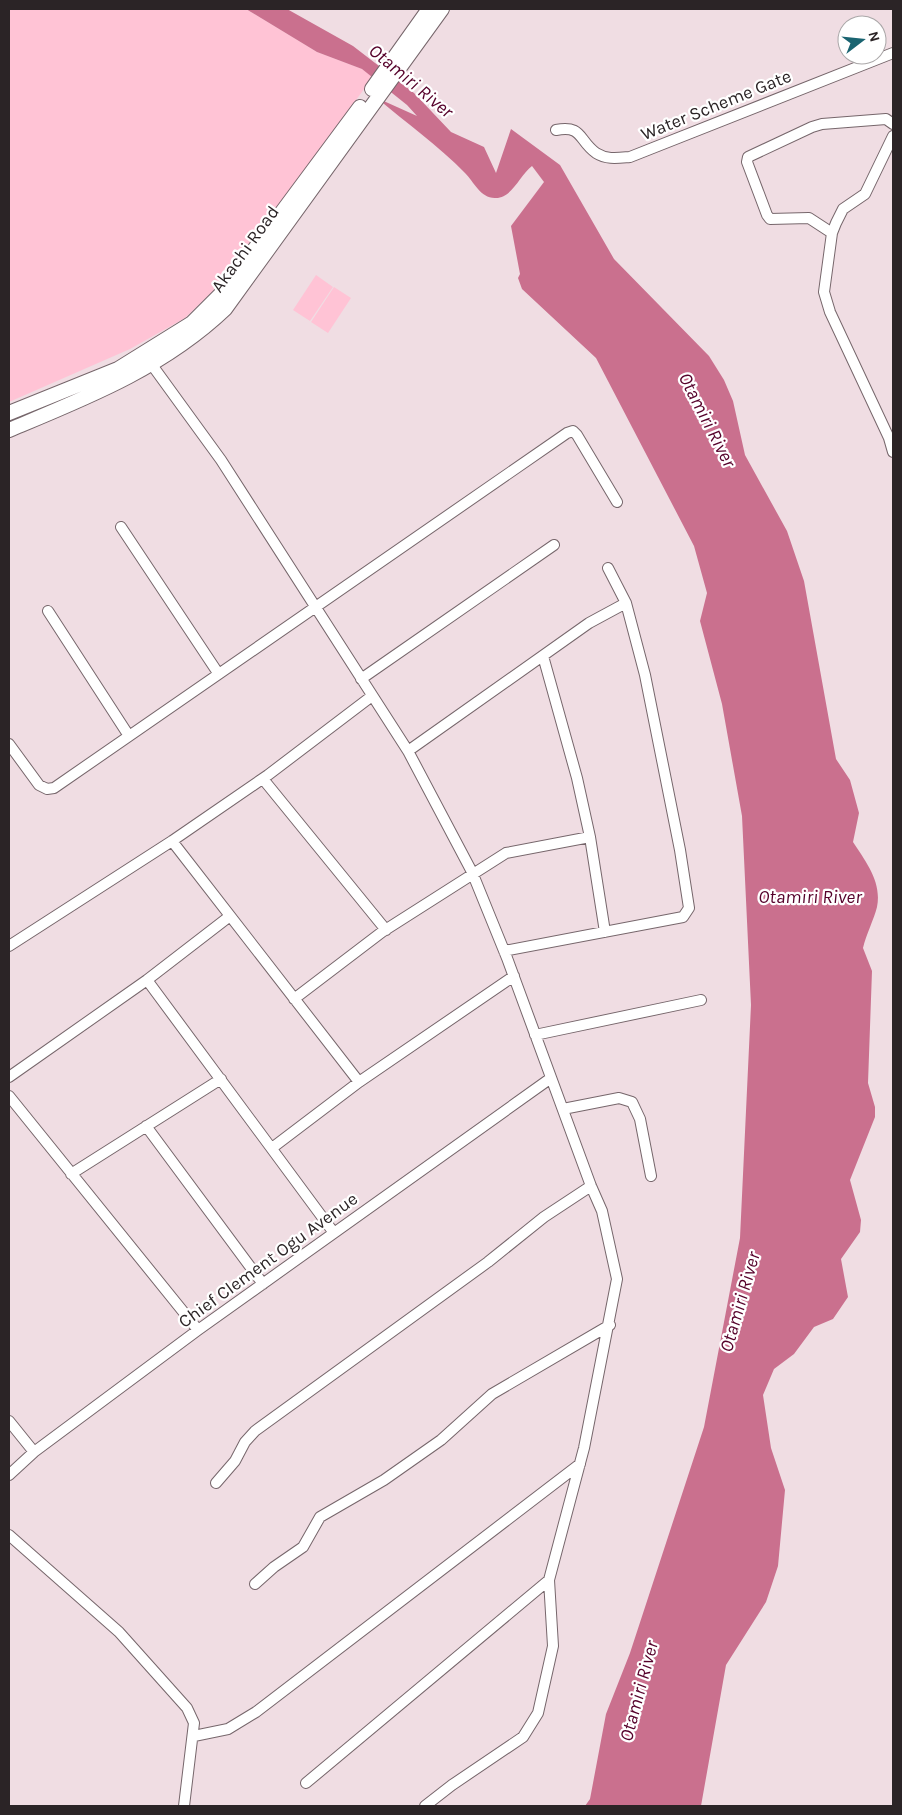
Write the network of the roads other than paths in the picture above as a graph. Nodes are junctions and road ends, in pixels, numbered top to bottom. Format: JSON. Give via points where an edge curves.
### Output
{"nodes":[{"id":1,"x":429,"y":9,"type":"edge"},
{"id":2,"x":442,"y":9,"type":"edge"},
{"id":3,"x":893,"y":53,"type":"edge"},
{"id":4,"x":401,"y":58,"type":"junction"},
{"id":5,"x":373,"y":97,"type":"junction"},
{"id":6,"x":891,"y":120,"type":"edge"},
{"id":7,"x":556,"y":130,"type":"dead end"},
{"id":8,"x":893,"y":136,"type":"edge"},
{"id":9,"x":832,"y":233,"type":"junction"},
{"id":10,"x":152,"y":365,"type":"junction"},
{"id":11,"x":9,"y":413,"type":"edge"},
{"id":12,"x":9,"y":430,"type":"edge"},
{"id":13,"x":891,"y":438,"type":"edge"},
{"id":14,"x":893,"y":452,"type":"edge"},
{"id":15,"x":617,"y":502,"type":"dead end"},
{"id":16,"x":121,"y":527,"type":"dead end"},
{"id":17,"x":554,"y":545,"type":"dead end"},
{"id":18,"x":608,"y":568,"type":"dead end"},
{"id":19,"x":626,"y":603,"type":"junction"},
{"id":20,"x":315,"y":607,"type":"junction"},
{"id":21,"x":48,"y":611,"type":"dead end"},
{"id":22,"x":543,"y":656,"type":"junction"},
{"id":23,"x":218,"y":673,"type":"junction"},
{"id":24,"x":361,"y":680,"type":"junction"},
{"id":25,"x":372,"y":696,"type":"junction"},
{"id":26,"x":129,"y":736,"type":"junction"},
{"id":27,"x":9,"y":744,"type":"edge"},
{"id":28,"x":408,"y":751,"type":"junction"},
{"id":29,"x":263,"y":779,"type":"junction"},
{"id":30,"x":590,"y":837,"type":"junction"},
{"id":31,"x":172,"y":841,"type":"junction"},
{"id":32,"x":472,"y":872,"type":"junction"},
{"id":33,"x":230,"y":916,"type":"junction"},
{"id":34,"x":386,"y":930,"type":"junction"},
{"id":35,"x":606,"y":932,"type":"junction"},
{"id":36,"x":9,"y":946,"type":"edge"},
{"id":37,"x":504,"y":951,"type":"junction"},
{"id":38,"x":514,"y":976,"type":"junction"},
{"id":39,"x":148,"y":980,"type":"junction"},
{"id":40,"x":294,"y":1000,"type":"junction"},
{"id":41,"x":701,"y":1000,"type":"dead end"},
{"id":42,"x":535,"y":1035,"type":"junction"},
{"id":43,"x":9,"y":1077,"type":"edge"},
{"id":44,"x":551,"y":1078,"type":"junction"},
{"id":45,"x":221,"y":1079,"type":"junction"},
{"id":46,"x":359,"y":1082,"type":"junction"},
{"id":47,"x":9,"y":1096,"type":"edge"},
{"id":48,"x":563,"y":1109,"type":"junction"},
{"id":49,"x":146,"y":1126,"type":"junction"},
{"id":50,"x":272,"y":1148,"type":"junction"},
{"id":51,"x":71,"y":1174,"type":"junction"},
{"id":52,"x":651,"y":1176,"type":"dead end"},
{"id":53,"x":591,"y":1186,"type":"junction"},
{"id":54,"x":334,"y":1233,"type":"junction"},
{"id":55,"x":263,"y":1284,"type":"junction"},
{"id":56,"x":610,"y":1325,"type":"junction"},
{"id":57,"x":198,"y":1330,"type":"junction"},
{"id":58,"x":9,"y":1421,"type":"edge"},
{"id":59,"x":34,"y":1452,"type":"junction"},
{"id":60,"x":580,"y":1464,"type":"junction"},
{"id":61,"x":9,"y":1475,"type":"edge"},
{"id":62,"x":216,"y":1483,"type":"dead end"},
{"id":63,"x":9,"y":1535,"type":"edge"},
{"id":64,"x":549,"y":1580,"type":"junction"},
{"id":65,"x":255,"y":1584,"type":"dead end"},
{"id":66,"x":194,"y":1736,"type":"junction"},
{"id":67,"x":306,"y":1783,"type":"dead end"},
{"id":68,"x":184,"y":1806,"type":"edge"},
{"id":69,"x":425,"y":1806,"type":"edge"}],
"edges":[{"from":1,"to":4,"type":"main road","name":"Akachi Road"},
{"from":2,"to":4,"type":"main road","name":"Akachi Road"},
{"from":3,"to":7,"type":"street","name":"Water Scheme Gate","via":[[630,157],[612,159],[596,153],[575,130]]},
{"from":4,"to":5,"type":"main road","name":"Akachi Road"},
{"from":5,"to":10,"type":"main road","name":"Akachi Road","via":[[224,309],[193,338]]},
{"from":5,"to":11,"type":"main road","name":"Akachi Road","via":[[222,293],[192,323],[118,369]]},
{"from":6,"to":9,"type":"street","via":[[812,127],[748,157],[747,162],[770,219],[809,218]]},
{"from":8,"to":9,"type":"street","via":[[865,194],[843,209]]},
{"from":9,"to":13,"type":"street","via":[[824,292],[826,302]]},
{"from":10,"to":12,"type":"main road","name":"Akachi Road","via":[[87,398]]},
{"from":10,"to":20,"type":"street","via":[[221,460]]},
{"from":13,"to":14,"type":"street"},
{"from":15,"to":20,"type":"street","via":[[573,431]]},
{"from":16,"to":23,"type":"street"},
{"from":17,"to":24,"type":"street"},
{"from":18,"to":19,"type":"street"},
{"from":19,"to":22,"type":"street","via":[[589,623]]},
{"from":19,"to":35,"type":"street","via":[[645,675],[689,908],[683,917]]},
{"from":20,"to":23,"type":"street"},
{"from":20,"to":24,"type":"street"},
{"from":21,"to":26,"type":"street"},
{"from":22,"to":28,"type":"street"},
{"from":22,"to":30,"type":"street"},
{"from":23,"to":26,"type":"street"},
{"from":24,"to":25,"type":"street"},
{"from":25,"to":28,"type":"street"},
{"from":25,"to":29,"type":"street"},
{"from":26,"to":27,"type":"street","via":[[54,788],[47,789],[39,785]]},
{"from":28,"to":32,"type":"street"},
{"from":29,"to":31,"type":"street"},
{"from":29,"to":34,"type":"street"},
{"from":30,"to":32,"type":"street","via":[[506,852]]},
{"from":30,"to":35,"type":"street"},
{"from":31,"to":33,"type":"street"},
{"from":31,"to":36,"type":"street"},
{"from":32,"to":34,"type":"street"},
{"from":32,"to":37,"type":"street"},
{"from":33,"to":39,"type":"street"},
{"from":33,"to":40,"type":"street"},
{"from":34,"to":40,"type":"street"},
{"from":35,"to":37,"type":"street"},
{"from":37,"to":38,"type":"street"},
{"from":38,"to":42,"type":"street"},
{"from":38,"to":46,"type":"street"},
{"from":39,"to":43,"type":"street"},
{"from":39,"to":45,"type":"street"},
{"from":40,"to":46,"type":"street"},
{"from":41,"to":42,"type":"street"},
{"from":42,"to":44,"type":"street"},
{"from":44,"to":48,"type":"street"},
{"from":44,"to":54,"type":"street","name":"Chief Clement Ogu Avenue"},
{"from":45,"to":49,"type":"street"},
{"from":45,"to":50,"type":"street"},
{"from":46,"to":50,"type":"street"},
{"from":47,"to":51,"type":"street"},
{"from":48,"to":52,"type":"street","via":[[619,1098],[632,1102],[640,1119]]},
{"from":48,"to":53,"type":"street"},
{"from":49,"to":51,"type":"street"},
{"from":49,"to":55,"type":"street"},
{"from":50,"to":54,"type":"street"},
{"from":51,"to":57,"type":"street"},
{"from":53,"to":56,"type":"street","via":[[602,1211],[617,1279]]},
{"from":53,"to":62,"type":"street","via":[[544,1217],[488,1262],[255,1431]]},
{"from":54,"to":55,"type":"street","name":"Chief Clement Ogu Avenue"},
{"from":55,"to":57,"type":"street","name":"Chief Clement Ogu Avenue"},
{"from":56,"to":60,"type":"street"},
{"from":56,"to":65,"type":"street","via":[[492,1394],[441,1440],[384,1480],[320,1517],[303,1547]]},
{"from":57,"to":59,"type":"street","name":"Chief Clement Ogu Avenue"},
{"from":58,"to":59,"type":"street"},
{"from":59,"to":61,"type":"street","name":"Chief Clement Ogu Avenue"},
{"from":60,"to":64,"type":"street"},
{"from":60,"to":66,"type":"street","via":[[256,1712],[228,1728]]},
{"from":63,"to":66,"type":"street","via":[[120,1632],[187,1708],[194,1723]]},
{"from":64,"to":67,"type":"street"},
{"from":64,"to":69,"type":"street","via":[[553,1646],[538,1713],[523,1737]]},
{"from":66,"to":68,"type":"street"}]}
